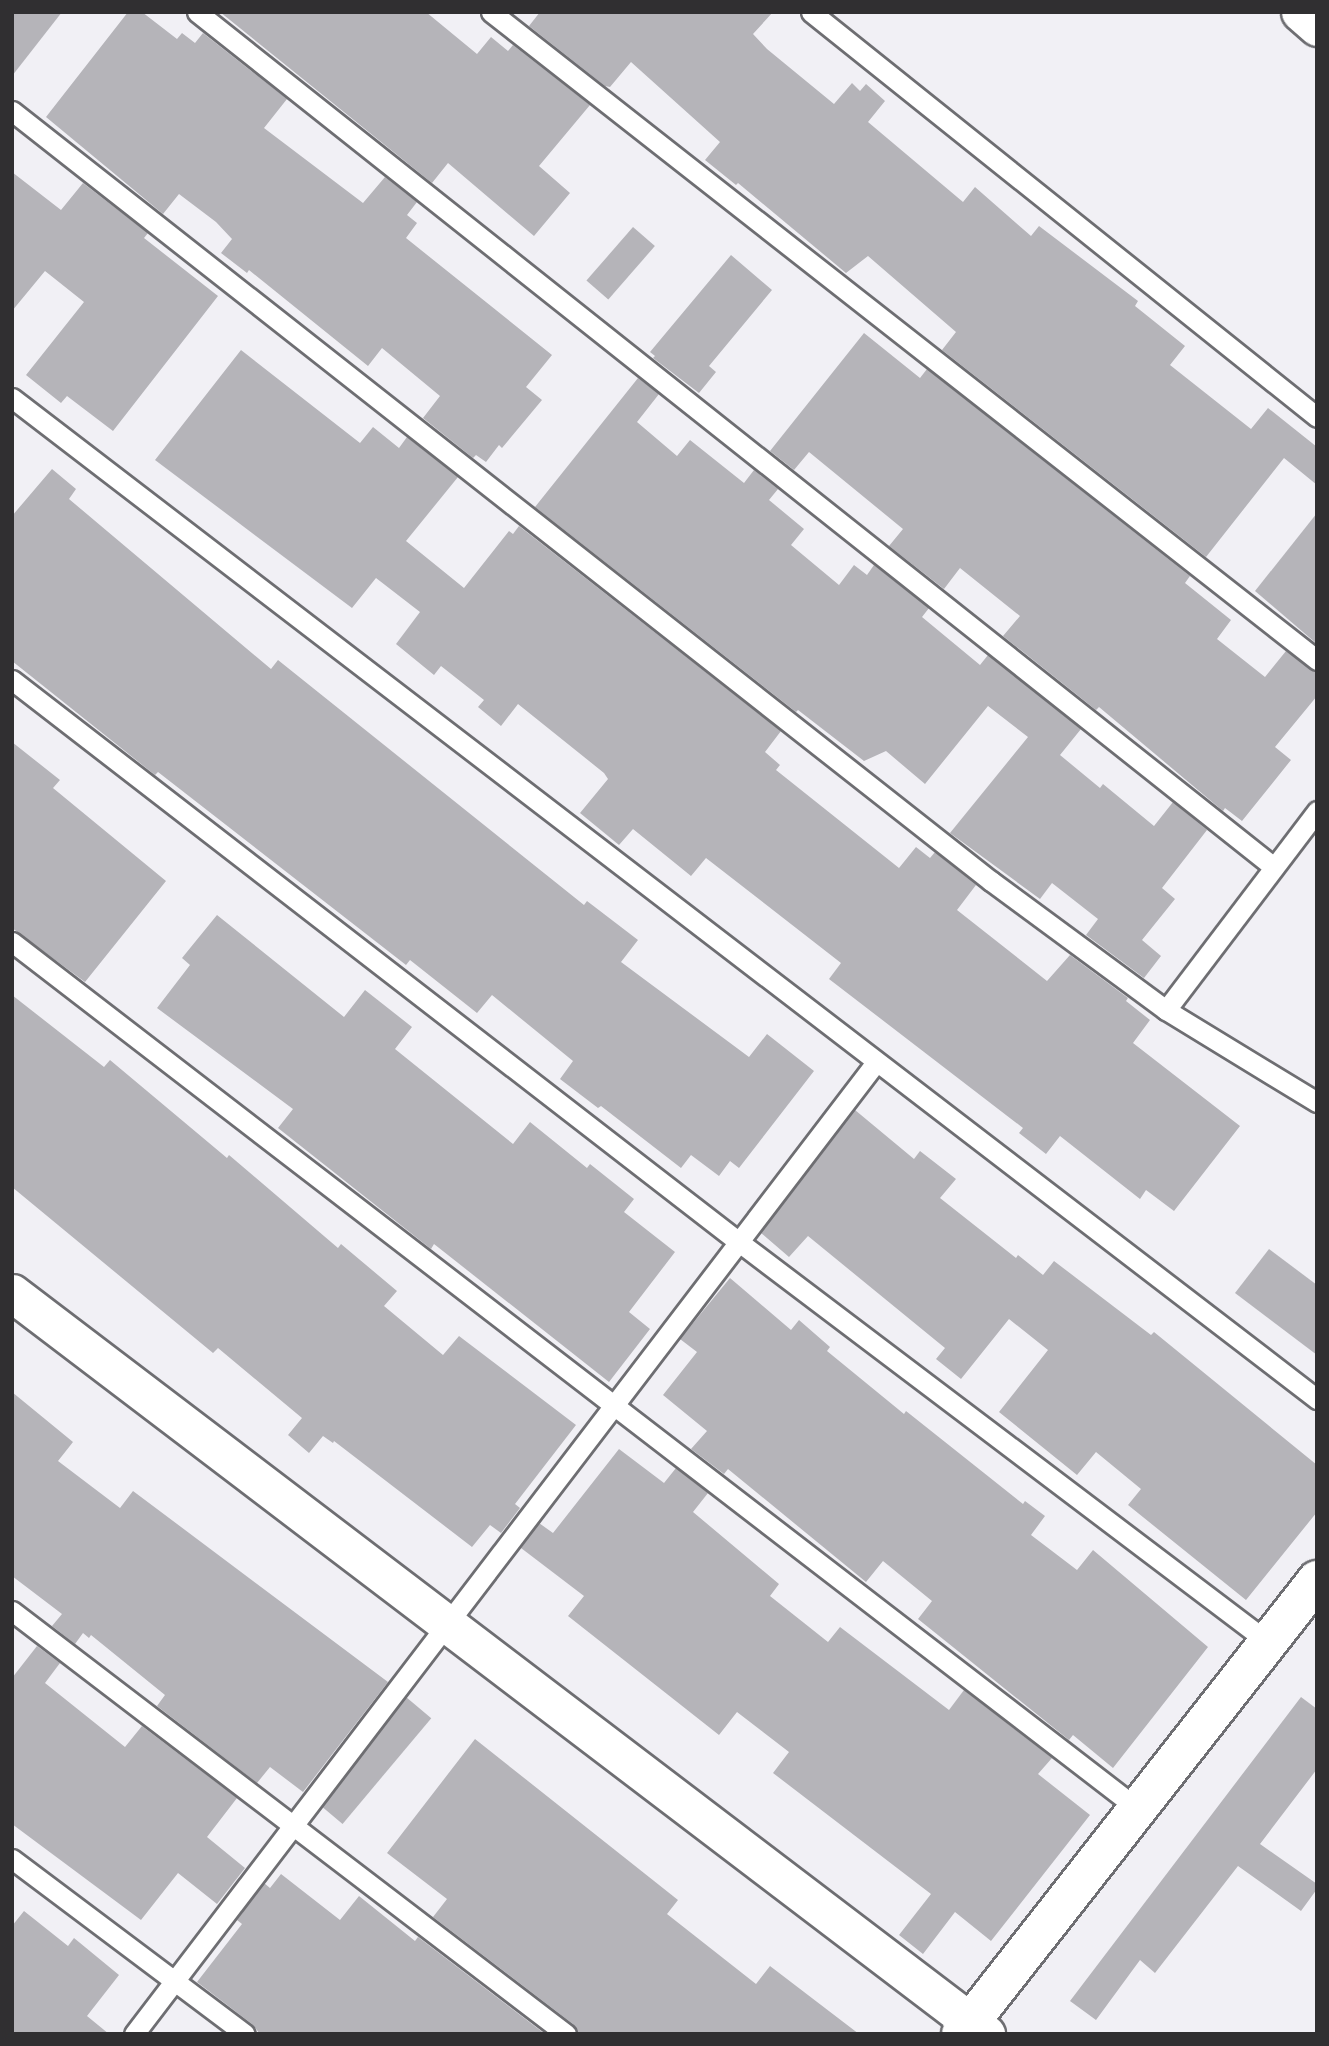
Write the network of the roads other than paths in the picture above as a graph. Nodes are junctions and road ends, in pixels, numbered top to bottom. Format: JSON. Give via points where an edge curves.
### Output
{"nodes":[{"id":1,"x":197,"y":12,"type":"edge"},
{"id":2,"x":491,"y":12,"type":"edge"},
{"id":3,"x":811,"y":12,"type":"edge"},
{"id":4,"x":1300,"y":12,"type":"edge"},
{"id":5,"x":1317,"y":27,"type":"edge"},
{"id":6,"x":12,"y":111,"type":"edge"},
{"id":7,"x":12,"y":398,"type":"edge"},
{"id":8,"x":1317,"y":417,"type":"edge"},
{"id":9,"x":1317,"y":660,"type":"edge"},
{"id":10,"x":12,"y":680,"type":"edge"},
{"id":11,"x":1317,"y":811,"type":"edge"},
{"id":12,"x":1274,"y":867,"type":"junction"},
{"id":13,"x":12,"y":942,"type":"edge"},
{"id":14,"x":1166,"y":1010,"type":"junction"},
{"id":15,"x":876,"y":1062,"type":"junction"},
{"id":16,"x":1317,"y":1102,"type":"edge"},
{"id":17,"x":738,"y":1242,"type":"junction"},
{"id":18,"x":12,"y":1293,"type":"edge"},
{"id":19,"x":1317,"y":1399,"type":"edge"},
{"id":20,"x":614,"y":1404,"type":"junction"},
{"id":21,"x":1317,"y":1580,"type":"edge"},
{"id":22,"x":12,"y":1611,"type":"edge"},
{"id":23,"x":446,"y":1625,"type":"junction"},
{"id":24,"x":1268,"y":1642,"type":"junction"},
{"id":25,"x":1137,"y":1808,"type":"junction"},
{"id":26,"x":293,"y":1825,"type":"junction"},
{"id":27,"x":12,"y":1860,"type":"edge"},
{"id":28,"x":175,"y":1980,"type":"junction"},
{"id":29,"x":972,"y":2030,"type":"edge"},
{"id":30,"x":134,"y":2034,"type":"edge"},
{"id":31,"x":245,"y":2034,"type":"edge"},
{"id":32,"x":566,"y":2034,"type":"edge"}],
"edges":[{"from":1,"to":12,"type":"lane"},
{"from":2,"to":9,"type":"lane"},
{"from":3,"to":8,"type":"lane"},
{"from":4,"to":5,"type":"street"},
{"from":6,"to":14,"type":"lane","via":[[991,881]]},
{"from":7,"to":15,"type":"lane"},
{"from":10,"to":17,"type":"lane"},
{"from":11,"to":12,"type":"lane"},
{"from":12,"to":14,"type":"lane"},
{"from":13,"to":20,"type":"lane"},
{"from":14,"to":16,"type":"lane"},
{"from":15,"to":17,"type":"lane"},
{"from":15,"to":19,"type":"lane"},
{"from":17,"to":20,"type":"lane"},
{"from":17,"to":24,"type":"lane"},
{"from":18,"to":23,"type":"street"},
{"from":20,"to":23,"type":"lane"},
{"from":20,"to":25,"type":"lane"},
{"from":21,"to":24,"type":"street"},
{"from":22,"to":26,"type":"lane"},
{"from":23,"to":26,"type":"lane"},
{"from":23,"to":29,"type":"street"},
{"from":24,"to":25,"type":"street"},
{"from":25,"to":29,"type":"street"},
{"from":26,"to":28,"type":"lane"},
{"from":26,"to":32,"type":"lane"},
{"from":27,"to":28,"type":"lane"},
{"from":28,"to":30,"type":"lane"},
{"from":28,"to":31,"type":"lane"}]}
